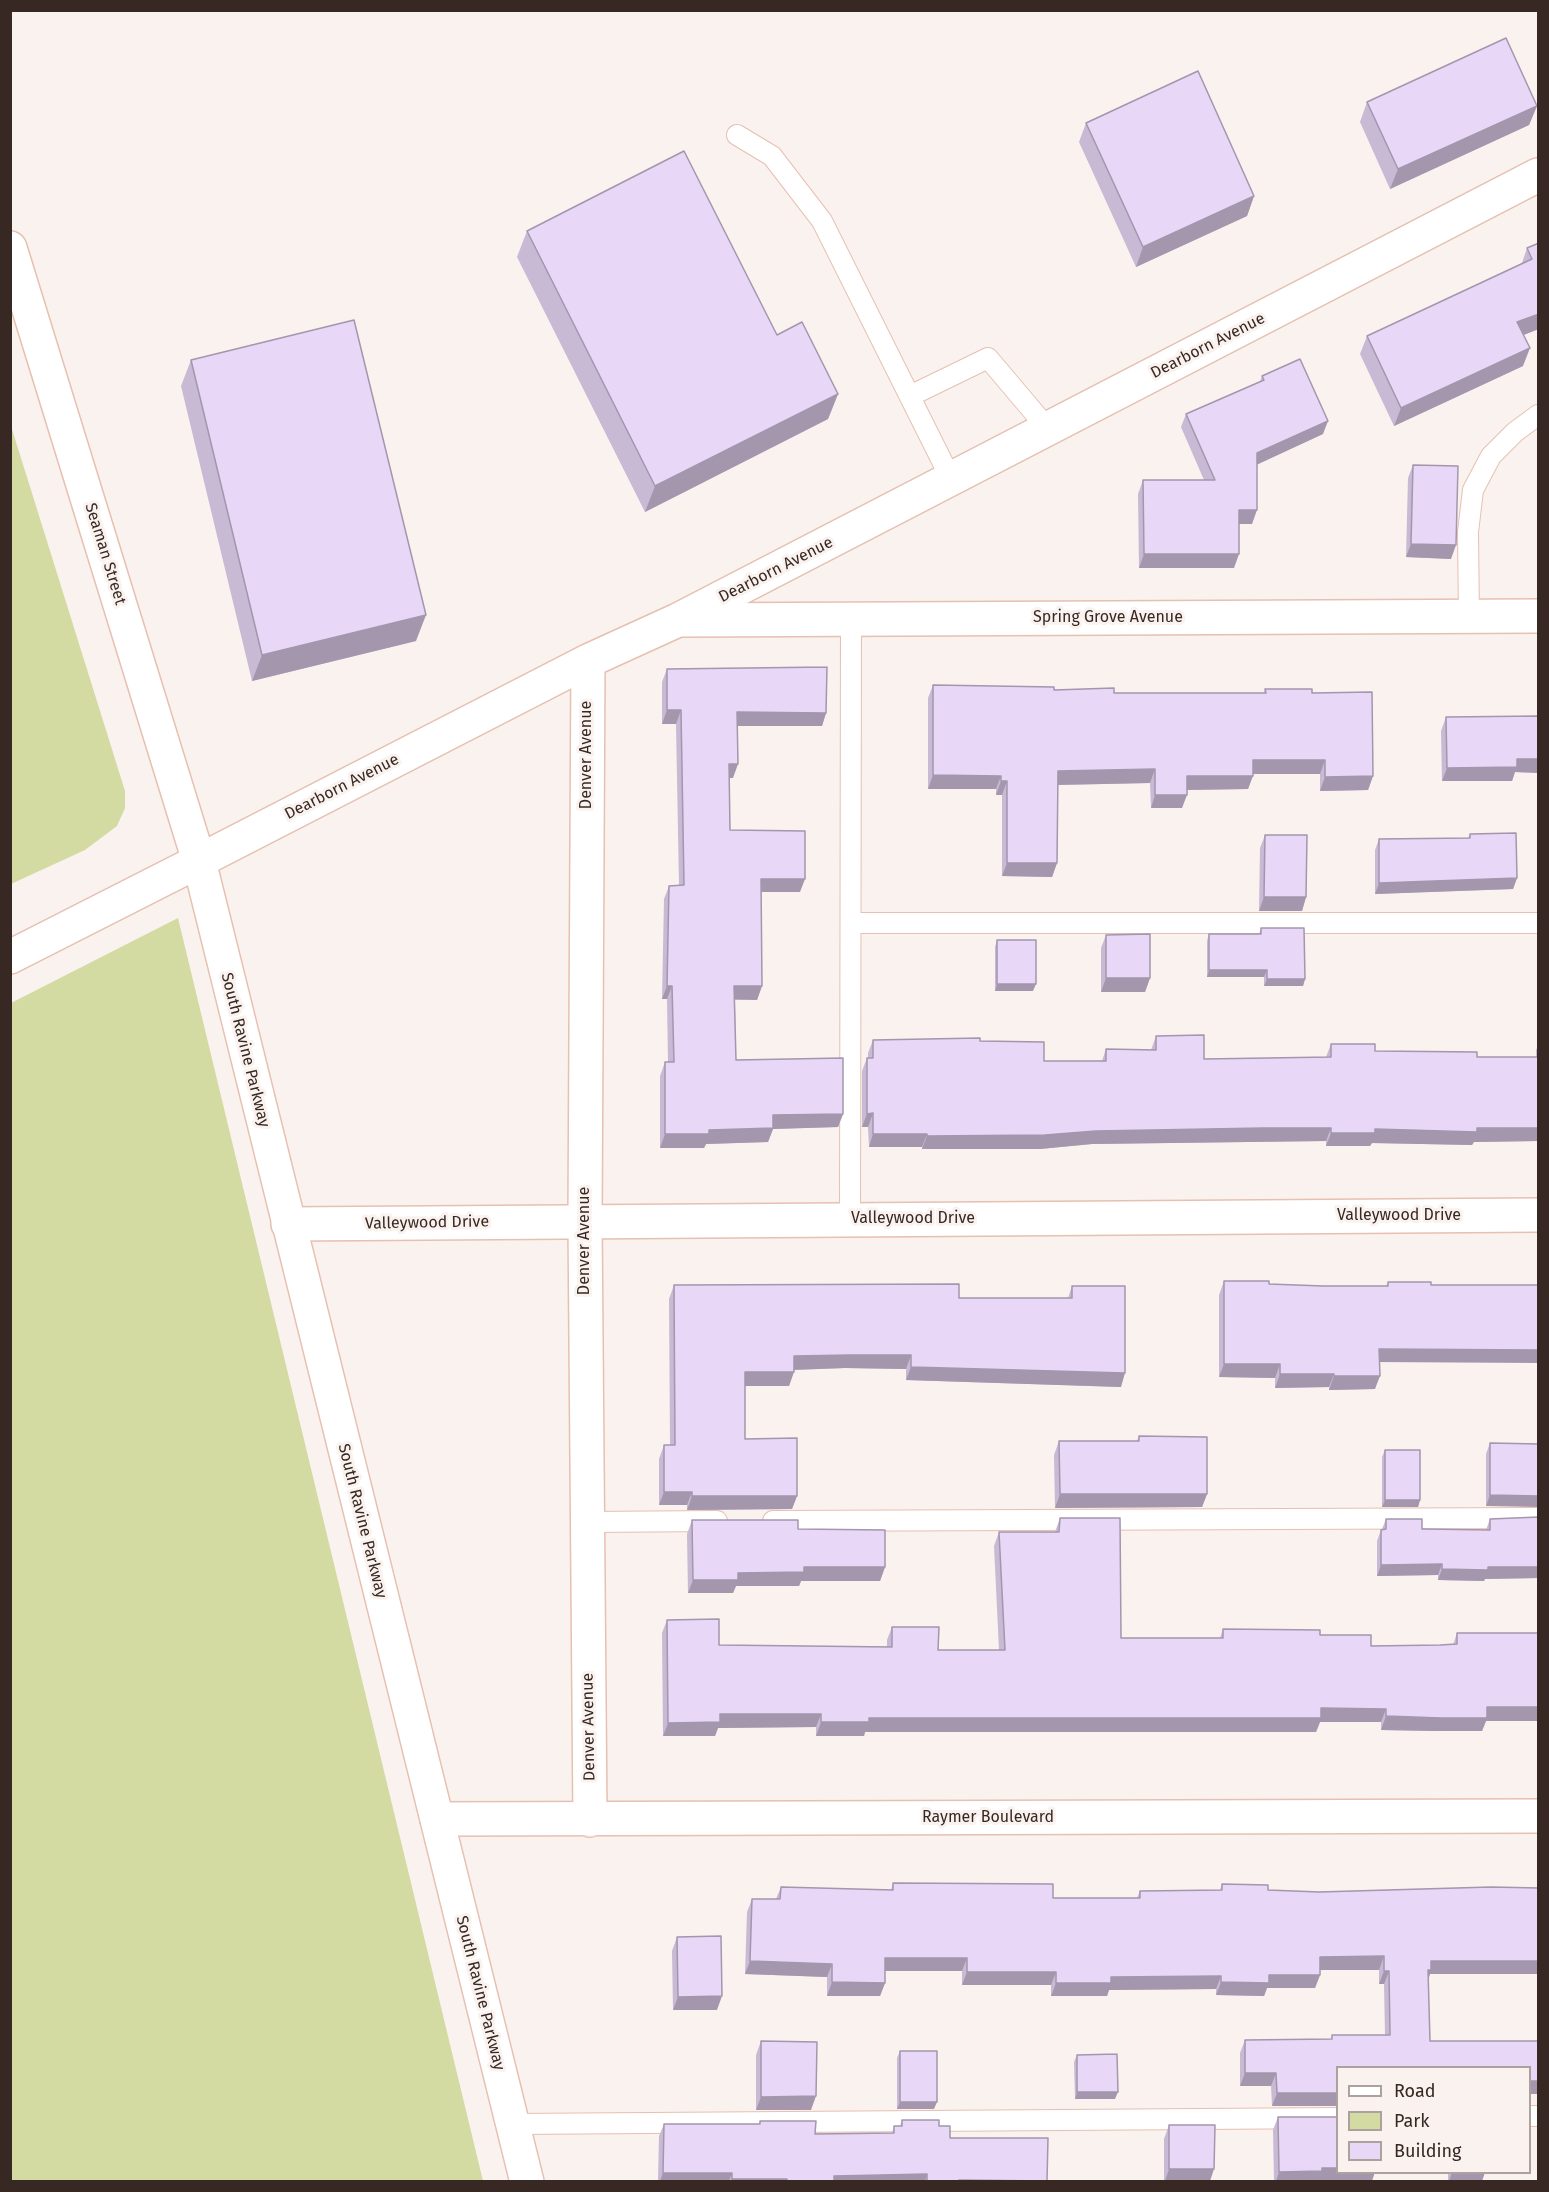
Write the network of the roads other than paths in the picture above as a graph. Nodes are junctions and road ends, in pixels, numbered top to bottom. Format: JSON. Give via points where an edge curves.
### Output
{"nodes":[{"id":1,"x":737,"y":135,"type":"dead end"},
{"id":2,"x":1539,"y":175,"type":"edge"},
{"id":3,"x":10,"y":248,"type":"edge"},
{"id":4,"x":910,"y":396,"type":"junction"},
{"id":5,"x":1539,"y":415,"type":"edge"},
{"id":6,"x":1048,"y":429,"type":"junction"},
{"id":7,"x":951,"y":479,"type":"junction"},
{"id":8,"x":1539,"y":616,"type":"edge"},
{"id":9,"x":1469,"y":617,"type":"junction"},
{"id":10,"x":851,"y":619,"type":"junction"},
{"id":11,"x":678,"y":620,"type":"junction"},
{"id":12,"x":588,"y":661,"type":"junction"},
{"id":13,"x":199,"y":861,"type":"junction"},
{"id":14,"x":851,"y":923,"type":"junction"},
{"id":15,"x":1539,"y":923,"type":"edge"},
{"id":16,"x":10,"y":957,"type":"edge"},
{"id":17,"x":1539,"y":1215,"type":"edge"},
{"id":18,"x":850,"y":1220,"type":"junction"},
{"id":19,"x":585,"y":1221,"type":"junction"},
{"id":20,"x":288,"y":1224,"type":"junction"},
{"id":21,"x":1539,"y":1518,"type":"edge"},
{"id":22,"x":587,"y":1521,"type":"junction"},
{"id":23,"x":1539,"y":1816,"type":"edge"},
{"id":24,"x":437,"y":1818,"type":"junction"},
{"id":25,"x":590,"y":1820,"type":"junction"},
{"id":26,"x":1336,"y":2118,"type":"edge"},
{"id":27,"x":512,"y":2124,"type":"junction"},
{"id":28,"x":527,"y":2181,"type":"edge"}],
"edges":[{"from":1,"to":4,"type":"lane","via":[[772,156],[822,221]]},
{"from":2,"to":6,"type":"street","name":"Dearborn Avenue"},
{"from":3,"to":13,"type":"street","name":"Seaman Street"},
{"from":4,"to":6,"type":"lane","via":[[988,358]]},
{"from":4,"to":7,"type":"lane"},
{"from":5,"to":9,"type":"lane","via":[[1491,456],[1473,490],[1468,532]]},
{"from":6,"to":7,"type":"street","name":"Dearborn Avenue"},
{"from":7,"to":11,"type":"street","name":"Dearborn Avenue"},
{"from":8,"to":9,"type":"street","name":"Spring Grove Avenue"},
{"from":9,"to":10,"type":"street","name":"Spring Grove Avenue"},
{"from":10,"to":11,"type":"street","name":"Spring Grove Avenue"},
{"from":10,"to":14,"type":"lane"},
{"from":11,"to":12,"type":"street","name":"Dearborn Avenue"},
{"from":12,"to":13,"type":"street","name":"Dearborn Avenue"},
{"from":12,"to":19,"type":"street","name":"Denver Avenue"},
{"from":13,"to":16,"type":"street","name":"Dearborn Avenue"},
{"from":13,"to":20,"type":"street","name":"South Ravine Parkway"},
{"from":14,"to":15,"type":"lane"},
{"from":14,"to":18,"type":"lane"},
{"from":17,"to":18,"type":"street","name":"Valleywood Drive"},
{"from":18,"to":19,"type":"street","name":"Valleywood Drive"},
{"from":19,"to":20,"type":"street","name":"Valleywood Drive"},
{"from":19,"to":22,"type":"street","name":"Denver Avenue"},
{"from":20,"to":24,"type":"street","name":"South Ravine Parkway"},
{"from":21,"to":22,"type":"lane"},
{"from":22,"to":25,"type":"street","name":"Denver Avenue"},
{"from":23,"to":25,"type":"street","name":"Raymer Boulevard"},
{"from":24,"to":25,"type":"street","name":"Raymer Boulevard"},
{"from":24,"to":27,"type":"street","name":"South Ravine Parkway"},
{"from":26,"to":27,"type":"lane"},
{"from":27,"to":28,"type":"street","name":"South Ravine Parkway"}]}
